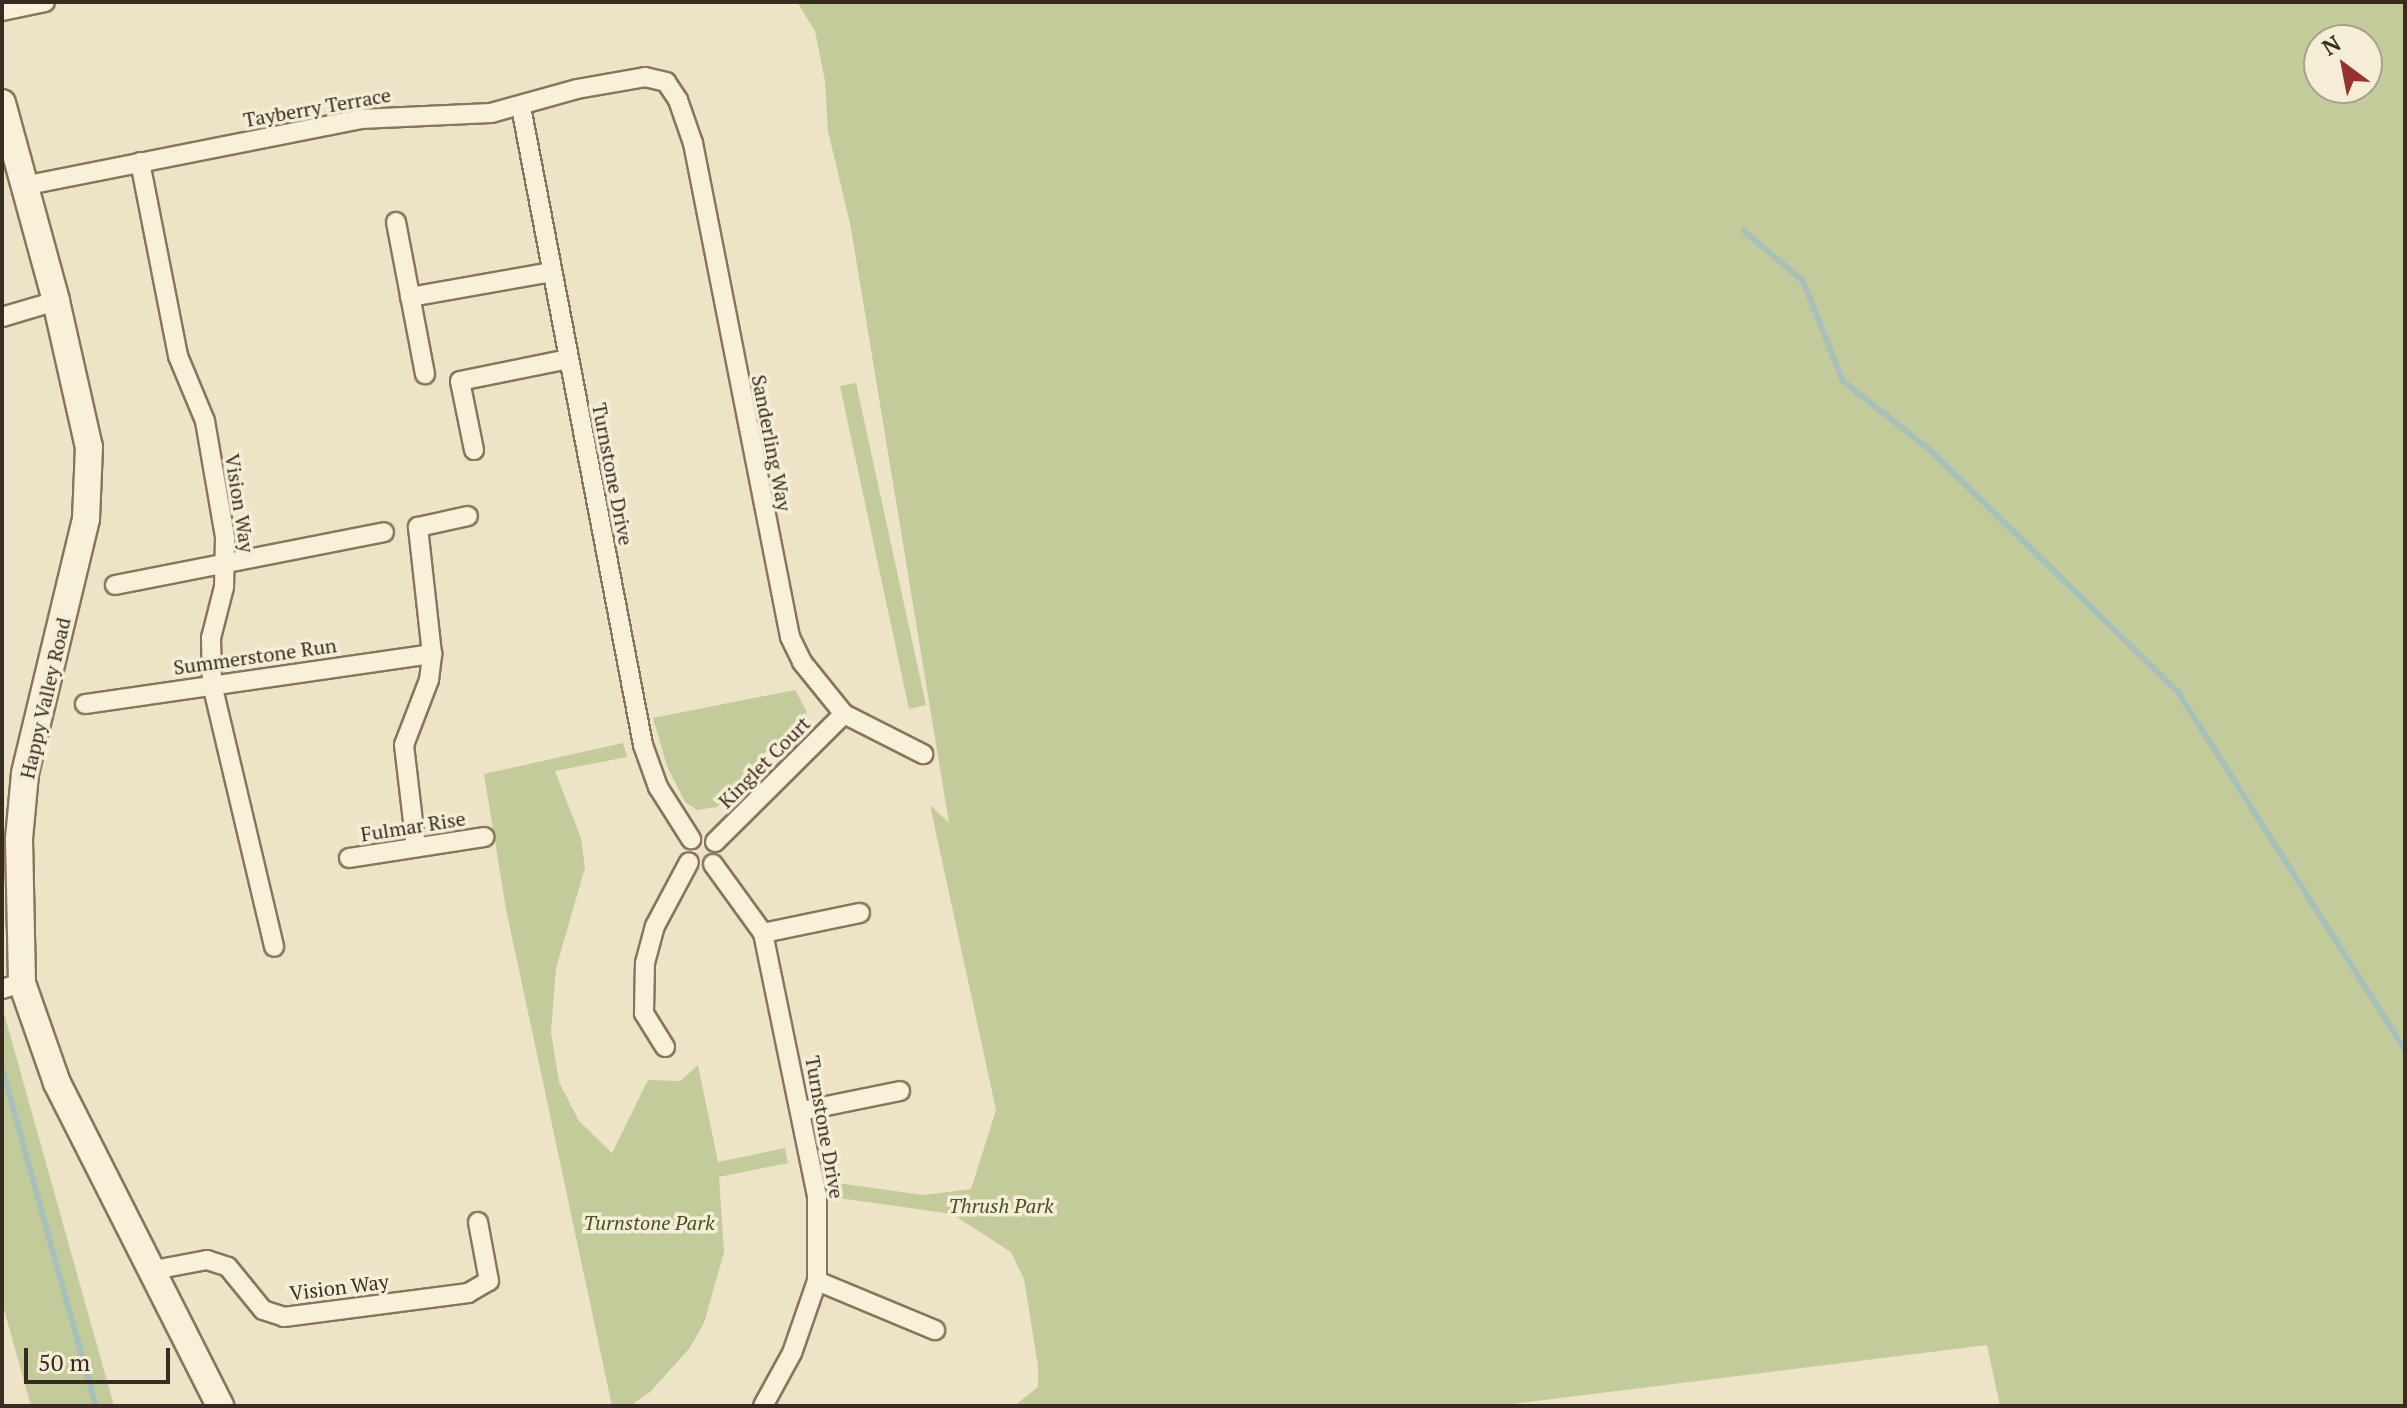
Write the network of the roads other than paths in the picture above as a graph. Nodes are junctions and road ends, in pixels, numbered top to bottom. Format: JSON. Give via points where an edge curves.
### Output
{"nodes":[{"id":1,"x":45,"y":2,"type":"edge"},
{"id":2,"x":2,"y":11,"type":"edge"},
{"id":3,"x":666,"y":82,"type":"joint"},
{"id":4,"x":2,"y":103,"type":"edge"},
{"id":5,"x":521,"y":107,"type":"junction"},
{"id":6,"x":140,"y":162,"type":"junction"},
{"id":7,"x":23,"y":186,"type":"junction"},
{"id":8,"x":396,"y":222,"type":"dead end"},
{"id":9,"x":552,"y":272,"type":"junction"},
{"id":10,"x":410,"y":297,"type":"junction"},
{"id":11,"x":56,"y":301,"type":"junction"},
{"id":12,"x":2,"y":317,"type":"edge"},
{"id":13,"x":568,"y":359,"type":"junction"},
{"id":14,"x":425,"y":374,"type":"dead end"},
{"id":15,"x":474,"y":450,"type":"dead end"},
{"id":16,"x":468,"y":516,"type":"dead end"},
{"id":17,"x":384,"y":532,"type":"dead end"},
{"id":18,"x":228,"y":562,"type":"junction"},
{"id":19,"x":115,"y":585,"type":"dead end"},
{"id":20,"x":432,"y":654,"type":"junction"},
{"id":21,"x":212,"y":684,"type":"junction"},
{"id":22,"x":85,"y":704,"type":"dead end"},
{"id":23,"x":844,"y":714,"type":"junction"},
{"id":24,"x":923,"y":754,"type":"dead end"},
{"id":25,"x":484,"y":837,"type":"dead end"},
{"id":26,"x":691,"y":839,"type":"junction"},
{"id":27,"x":715,"y":842,"type":"junction"},
{"id":28,"x":416,"y":847,"type":"junction"},
{"id":29,"x":349,"y":858,"type":"dead end"},
{"id":30,"x":689,"y":862,"type":"junction"},
{"id":31,"x":713,"y":864,"type":"junction"},
{"id":32,"x":860,"y":913,"type":"dead end"},
{"id":33,"x":763,"y":933,"type":"junction"},
{"id":34,"x":274,"y":947,"type":"dead end"},
{"id":35,"x":12,"y":986,"type":"edge"},
{"id":36,"x":665,"y":1047,"type":"dead end"},
{"id":37,"x":900,"y":1091,"type":"dead end"},
{"id":38,"x":802,"y":1111,"type":"junction"},
{"id":39,"x":478,"y":1222,"type":"dead end"},
{"id":40,"x":154,"y":1270,"type":"junction"},
{"id":41,"x":817,"y":1281,"type":"junction"},
{"id":42,"x":935,"y":1330,"type":"dead end"},
{"id":43,"x":220,"y":1406,"type":"edge"},
{"id":44,"x":763,"y":1406,"type":"edge"}],
"edges":[{"from":1,"to":2,"type":"street"},
{"from":3,"to":5,"type":"street","name":"Tayberry Terrace","via":[[645,77]]},
{"from":3,"to":23,"type":"street","name":"Sanderling Way","via":[[693,143],[780,601],[802,662]]},
{"from":4,"to":7,"type":"main road","name":"Happy Valley Road"},
{"from":5,"to":6,"type":"street","name":"Tayberry Terrace","via":[[473,115],[360,119]]},
{"from":5,"to":9,"type":"street","name":"Turnstone Drive"},
{"from":6,"to":7,"type":"street","name":"Tayberry Terrace"},
{"from":6,"to":18,"type":"street","name":"Vision Way","via":[[178,356],[205,421]]},
{"from":7,"to":11,"type":"main road","name":"Happy Valley Road"},
{"from":8,"to":10,"type":"street"},
{"from":9,"to":10,"type":"street"},
{"from":9,"to":13,"type":"street","name":"Turnstone Drive"},
{"from":10,"to":14,"type":"street"},
{"from":11,"to":12,"type":"street"},
{"from":11,"to":35,"type":"main road","name":"Happy Valley Road","via":[[89,447],[86,519],[25,774]]},
{"from":13,"to":15,"type":"street","via":[[460,381]]},
{"from":13,"to":26,"type":"street","name":"Turnstone Drive","via":[[643,745],[658,787]]},
{"from":16,"to":20,"type":"street","via":[[418,527]]},
{"from":17,"to":18,"type":"street"},
{"from":18,"to":19,"type":"street"},
{"from":18,"to":21,"type":"street","name":"Vision Way","via":[[211,638]]},
{"from":20,"to":21,"type":"street","name":"Summerstone Run"},
{"from":20,"to":28,"type":"street","via":[[429,680],[404,745]]},
{"from":21,"to":22,"type":"street","name":"Summerstone Run"},
{"from":21,"to":34,"type":"street","name":"Vision Way"},
{"from":23,"to":24,"type":"street","name":"Sanderling Way"},
{"from":23,"to":27,"type":"street","name":"Kinglet Court"},
{"from":25,"to":28,"type":"street","name":"Fulmar Rise"},
{"from":26,"to":27,"type":"street","via":[[699,835]]},
{"from":26,"to":30,"type":"street","via":[[686,847]]},
{"from":27,"to":31,"type":"street","via":[[718,857]]},
{"from":28,"to":29,"type":"street","name":"Fulmar Rise"},
{"from":30,"to":31,"type":"street","via":[[697,868]]},
{"from":30,"to":36,"type":"street","via":[[655,926],[645,963],[644,1013]]},
{"from":31,"to":33,"type":"street","name":"Turnstone Drive"},
{"from":32,"to":33,"type":"street"},
{"from":33,"to":38,"type":"street","name":"Turnstone Drive"},
{"from":35,"to":40,"type":"main road","name":"Happy Valley Road"},
{"from":37,"to":38,"type":"street"},
{"from":38,"to":41,"type":"street","name":"Turnstone Drive","via":[[817,1195]]},
{"from":39,"to":40,"type":"street","name":"Vision Way","via":[[489,1281],[468,1293],[284,1317],[263,1310],[228,1267],[207,1260]]},
{"from":40,"to":43,"type":"main road","name":"Happy Valley Road"},
{"from":41,"to":42,"type":"street"},
{"from":41,"to":44,"type":"street","name":"Turnstone Drive","via":[[792,1353]]}]}
